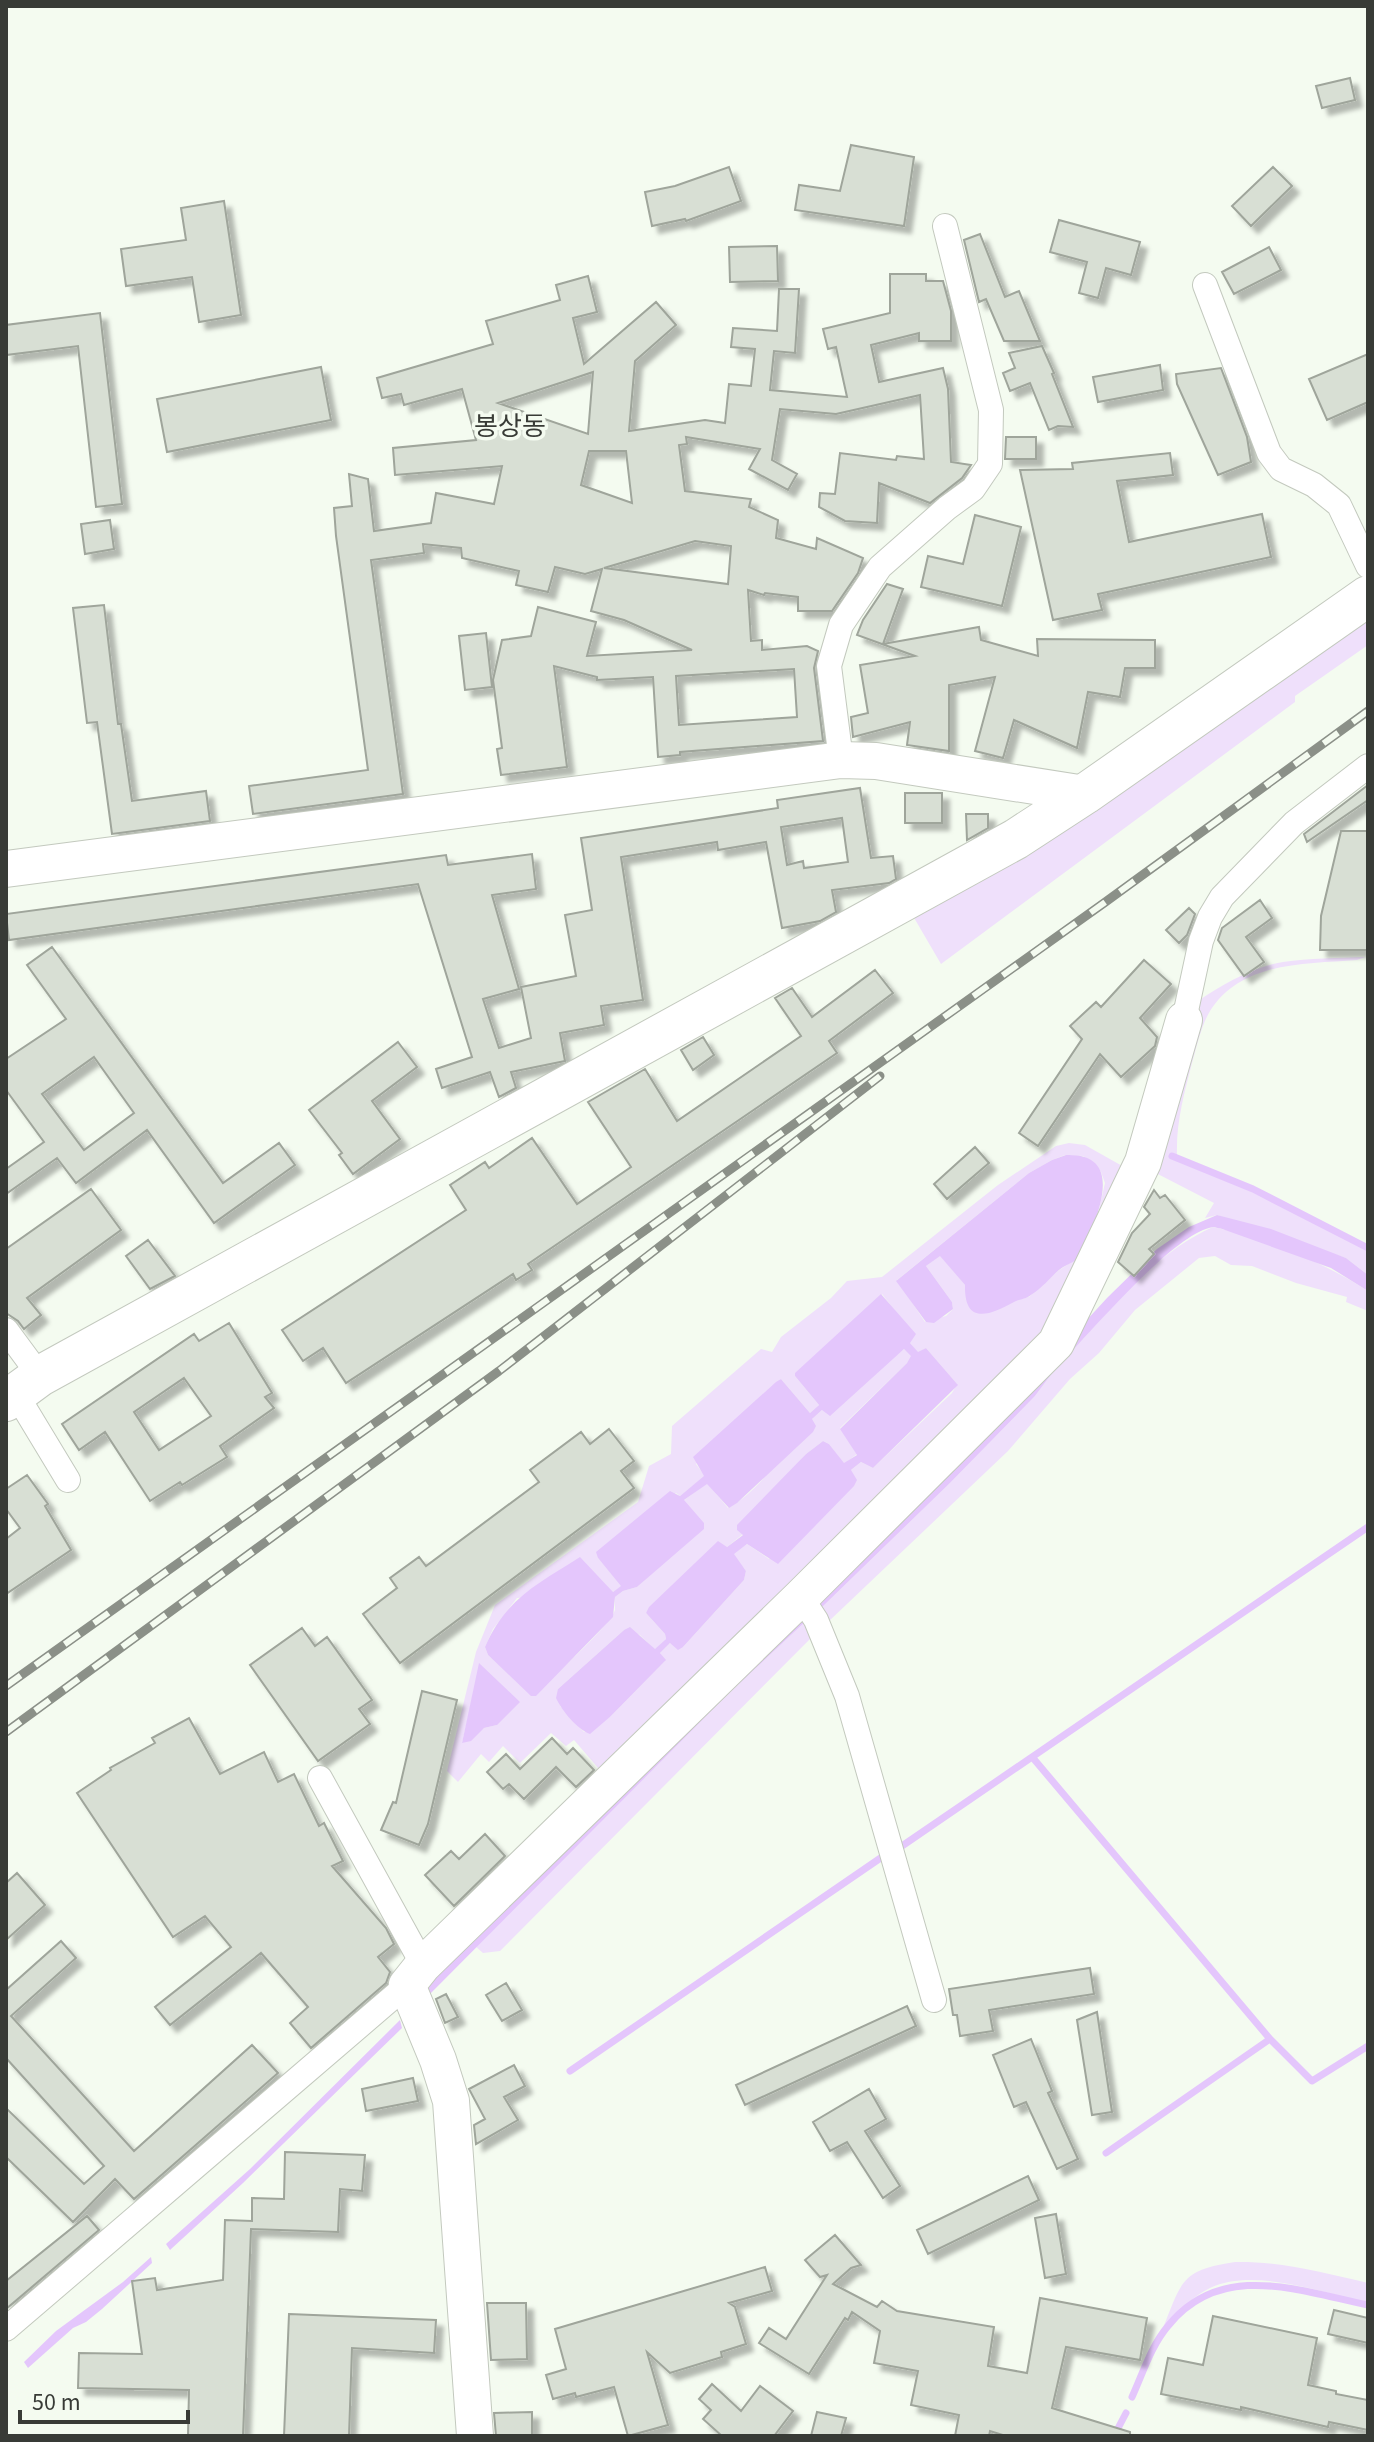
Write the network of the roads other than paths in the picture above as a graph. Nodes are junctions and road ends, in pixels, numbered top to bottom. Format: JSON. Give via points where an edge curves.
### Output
{"nodes":[{"id":1,"x":945,"y":226,"type":"dead end"},
{"id":2,"x":1205,"y":285,"type":"dead end"},
{"id":3,"x":1368,"y":566,"type":"edge"},
{"id":4,"x":1368,"y":596,"type":"edge"},
{"id":5,"x":841,"y":760,"type":"junction"},
{"id":6,"x":1368,"y":766,"type":"edge"},
{"id":7,"x":1085,"y":794,"type":"junction"},
{"id":8,"x":6,"y":869,"type":"edge"},
{"id":9,"x":1184,"y":1020,"type":"joint"},
{"id":10,"x":6,"y":1330,"type":"edge"},
{"id":11,"x":21,"y":1390,"type":"edge"},
{"id":12,"x":68,"y":1480,"type":"dead end"},
{"id":13,"x":808,"y":1609,"type":"junction"},
{"id":14,"x":320,"y":1778,"type":"dead end"},
{"id":15,"x":415,"y":1975,"type":"junction"},
{"id":16,"x":934,"y":2000,"type":"dead end"},
{"id":17,"x":6,"y":2329,"type":"edge"},
{"id":18,"x":475,"y":2436,"type":"edge"}],
"edges":[{"from":1,"to":5,"type":"street","via":[[991,410],[990,464],[973,489],[880,567],[841,625],[829,666]]},
{"from":2,"to":3,"type":"street","via":[[1269,453],[1281,469],[1339,505]]},
{"from":4,"to":7,"type":"main road"},
{"from":5,"to":7,"type":"street"},
{"from":5,"to":8,"type":"street"},
{"from":6,"to":9,"type":"street","via":[[1294,823],[1222,897],[1201,941]]},
{"from":7,"to":11,"type":"main road","via":[[1002,847]]},
{"from":9,"to":13,"type":"street","via":[[1143,1162],[1056,1343]]},
{"from":10,"to":11,"type":"street"},
{"from":11,"to":12,"type":"street"},
{"from":13,"to":15,"type":"street"},
{"from":13,"to":16,"type":"street","via":[[847,1696]]},
{"from":14,"to":15,"type":"street"},
{"from":15,"to":17,"type":"street"},
{"from":15,"to":18,"type":"street","via":[[451,2101]]}]}
